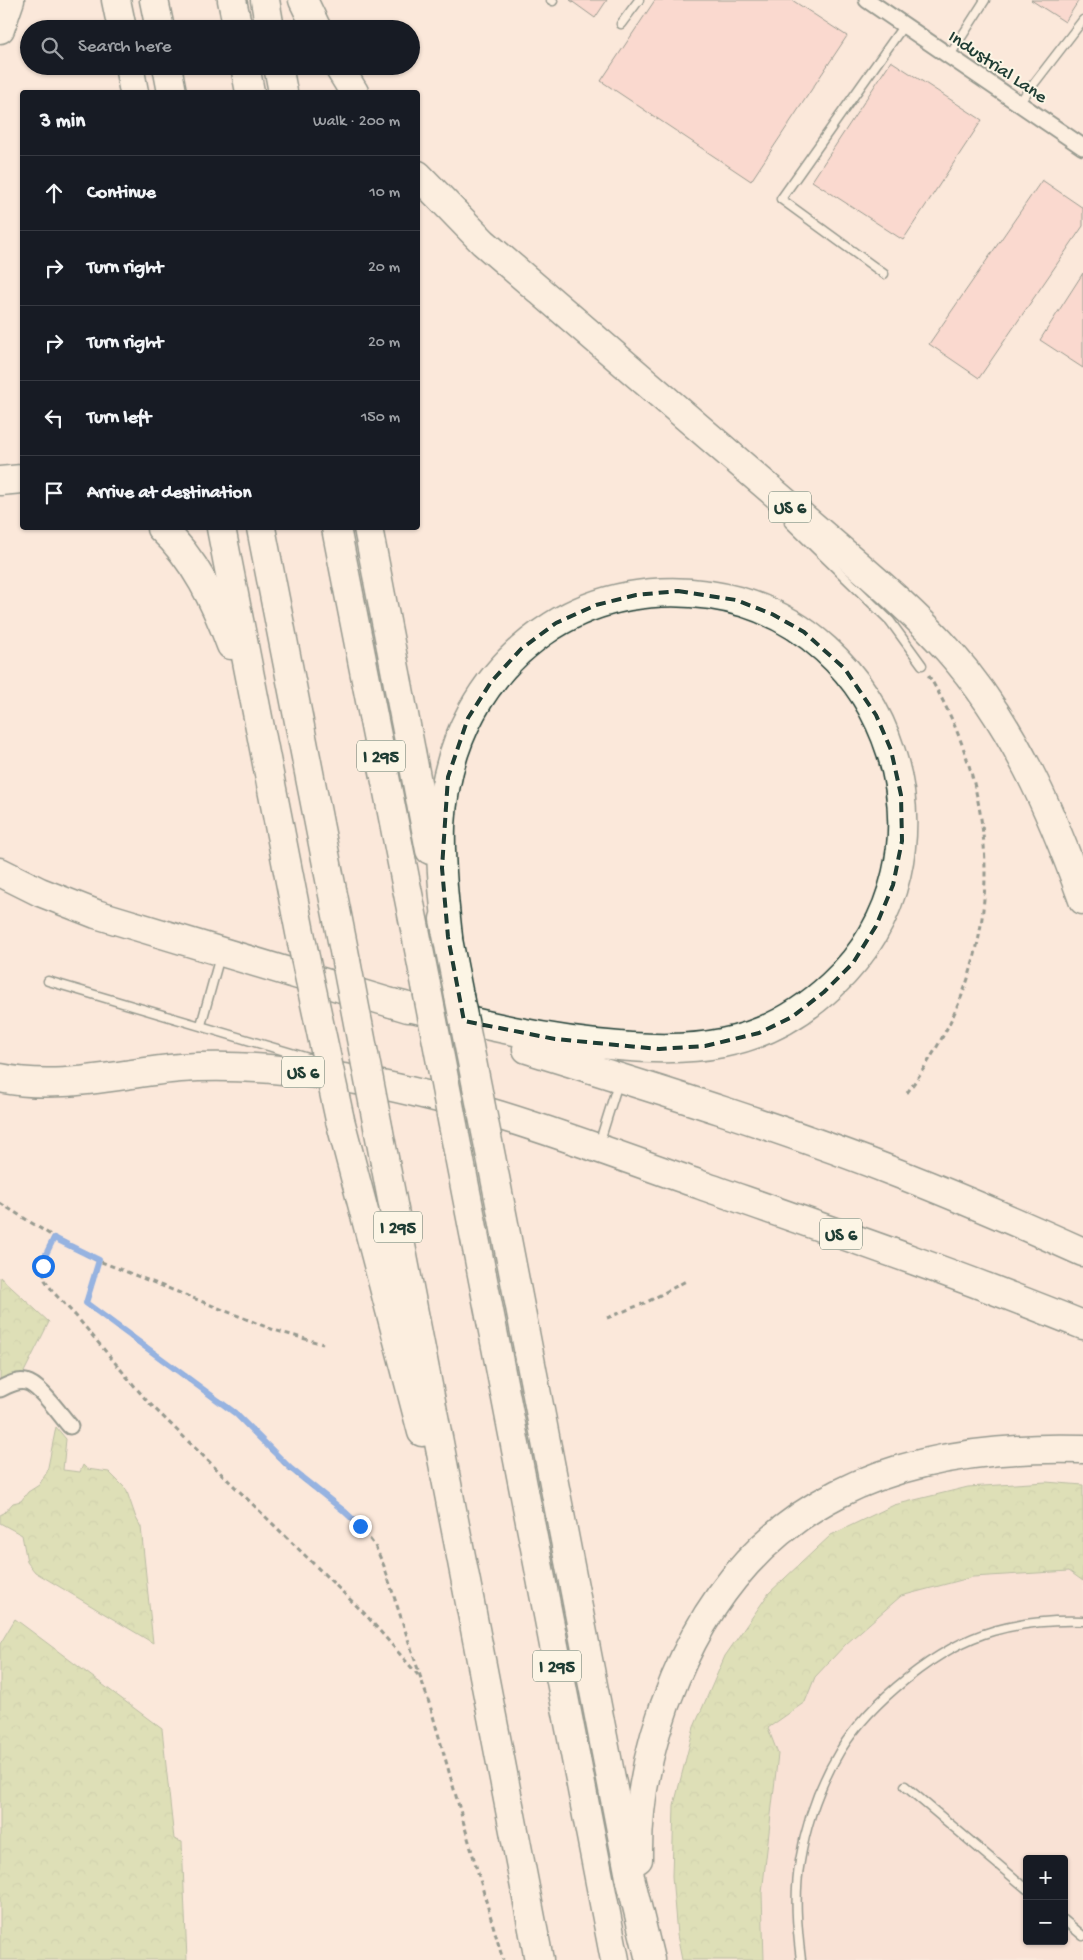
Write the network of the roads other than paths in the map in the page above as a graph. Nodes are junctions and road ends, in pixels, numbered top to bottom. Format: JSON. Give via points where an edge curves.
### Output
{"nodes":[{"id":1,"x":10,"y":0,"type":"edge"},
{"id":2,"x":116,"y":0,"type":"edge"},
{"id":3,"x":154,"y":0,"type":"edge"},
{"id":4,"x":232,"y":0,"type":"edge"},
{"id":5,"x":265,"y":0,"type":"edge"},
{"id":6,"x":303,"y":0,"type":"edge"},
{"id":7,"x":639,"y":0,"type":"edge"},
{"id":8,"x":867,"y":0,"type":"edge"},
{"id":9,"x":985,"y":0,"type":"edge"},
{"id":10,"x":120,"y":20,"type":"edge"},
{"id":11,"x":158,"y":20,"type":"edge"},
{"id":12,"x":236,"y":20,"type":"edge"},
{"id":13,"x":268,"y":20,"type":"edge"},
{"id":14,"x":313,"y":20,"type":"edge"},
{"id":15,"x":1083,"y":20,"type":"edge"},
{"id":16,"x":621,"y":24,"type":"dead end"},
{"id":17,"x":904,"y":25,"type":"junction"},
{"id":18,"x":0,"y":30,"type":"edge"},
{"id":19,"x":950,"y":55,"type":"junction"},
{"id":20,"x":131,"y":75,"type":"edge"},
{"id":21,"x":169,"y":75,"type":"edge"},
{"id":22,"x":247,"y":75,"type":"edge"},
{"id":23,"x":280,"y":75,"type":"edge"},
{"id":24,"x":344,"y":75,"type":"edge"},
{"id":25,"x":134,"y":90,"type":"edge"},
{"id":26,"x":172,"y":90,"type":"edge"},
{"id":27,"x":250,"y":90,"type":"edge"},
{"id":28,"x":283,"y":90,"type":"edge"},
{"id":29,"x":353,"y":90,"type":"edge"},
{"id":30,"x":1019,"y":103,"type":"junction"},
{"id":31,"x":1083,"y":147,"type":"edge"},
{"id":32,"x":420,"y":178,"type":"edge"},
{"id":33,"x":884,"y":274,"type":"dead end"},
{"id":34,"x":617,"y":357,"type":"junction"},
{"id":35,"x":730,"y":466,"type":"dead end"},
{"id":36,"x":20,"y":478,"type":"edge"},
{"id":37,"x":0,"y":481,"type":"edge"},
{"id":38,"x":780,"y":514,"type":"dead end"},
{"id":39,"x":163,"y":530,"type":"edge"},
{"id":40,"x":221,"y":530,"type":"edge"},
{"id":41,"x":261,"y":530,"type":"edge"},
{"id":42,"x":336,"y":530,"type":"edge"},
{"id":43,"x":368,"y":530,"type":"edge"},
{"id":44,"x":922,"y":665,"type":"road end"},
{"id":45,"x":270,"y":779,"type":"junction"},
{"id":46,"x":0,"y":872,"type":"edge"},
{"id":47,"x":19,"y":891,"type":"dead end"},
{"id":48,"x":1083,"y":900,"type":"edge"},
{"id":49,"x":124,"y":923,"type":"junction"},
{"id":50,"x":448,"y":937,"type":"junction"},
{"id":51,"x":222,"y":951,"type":"junction"},
{"id":52,"x":48,"y":981,"type":"dead end"},
{"id":53,"x":392,"y":1003,"type":"junction"},
{"id":54,"x":201,"y":1025,"type":"junction"},
{"id":55,"x":341,"y":1068,"type":"dead end"},
{"id":56,"x":351,"y":1071,"type":"dead end"},
{"id":57,"x":0,"y":1078,"type":"edge"},
{"id":58,"x":620,"y":1078,"type":"junction"},
{"id":59,"x":510,"y":1120,"type":"junction"},
{"id":60,"x":598,"y":1148,"type":"junction"},
{"id":61,"x":1083,"y":1252,"type":"edge"},
{"id":62,"x":1083,"y":1325,"type":"edge"},
{"id":63,"x":0,"y":1389,"type":"edge"},
{"id":64,"x":70,"y":1426,"type":"dead end"},
{"id":65,"x":1083,"y":1449,"type":"edge"},
{"id":66,"x":470,"y":1604,"type":"junction"},
{"id":67,"x":1083,"y":1621,"type":"edge"},
{"id":68,"x":905,"y":1786,"type":"dead end"},
{"id":69,"x":1023,"y":1886,"type":"edge"},
{"id":70,"x":1068,"y":1923,"type":"edge"},
{"id":71,"x":1083,"y":1936,"type":"edge"},
{"id":72,"x":540,"y":1960,"type":"edge"},
{"id":73,"x":615,"y":1960,"type":"edge"},
{"id":74,"x":650,"y":1960,"type":"edge"},
{"id":75,"x":801,"y":1960,"type":"edge"}],
"edges":[{"from":1,"to":18,"type":"highway"},
{"from":2,"to":10,"type":"highway"},
{"from":3,"to":11,"type":"highway"},
{"from":4,"to":12,"type":"highway"},
{"from":5,"to":13,"type":"highway"},
{"from":6,"to":14,"type":"highway"},
{"from":7,"to":16,"type":"lane"},
{"from":8,"to":17,"type":"street","name":"Industrial Lane"},
{"from":9,"to":19,"type":"lane"},
{"from":15,"to":30,"type":"lane"},
{"from":17,"to":19,"type":"street","name":"Industrial Lane"},
{"from":17,"to":33,"type":"lane","via":[[781,199]]},
{"from":19,"to":30,"type":"street","name":"Industrial Lane"},
{"from":20,"to":25,"type":"highway"},
{"from":21,"to":26,"type":"highway"},
{"from":22,"to":27,"type":"highway"},
{"from":23,"to":28,"type":"highway"},
{"from":24,"to":29,"type":"highway"},
{"from":30,"to":31,"type":"street","name":"Industrial Lane"},
{"from":32,"to":34,"type":"highway","number":"US 6","via":[[483,242]]},
{"from":34,"to":35,"type":"lane"},
{"from":34,"to":48,"type":"highway","number":"US 6","via":[[878,582],[949,651],[991,705],[1031,773],[1056,826]]},
{"from":36,"to":37,"type":"highway"},
{"from":38,"to":44,"type":"lane","via":[[884,615]]},
{"from":39,"to":45,"type":"highway","via":[[190,561],[215,606],[241,676]]},
{"from":40,"to":45,"type":"highway"},
{"from":41,"to":66,"type":"highway","number":"I 295","bridge":true},
{"from":42,"to":73,"type":"highway","number":"I 295","bridge":true},
{"from":43,"to":50,"type":"highway"},
{"from":45,"to":66,"type":"highway","bridge":true,"via":[[340,1120],[407,1380]]},
{"from":46,"to":49,"type":"highway","via":[[67,903]]},
{"from":47,"to":49,"type":"lane"},
{"from":49,"to":51,"type":"highway"},
{"from":50,"to":53,"type":"highway","via":[[442,824],[448,777],[459,737],[479,699],[506,665],[538,635],[574,614],[616,599],[657,592],[698,593],[736,600],[772,614],[820,644],[851,676],[876,715],[891,750],[901,795],[902,841],[893,885],[876,926],[853,963],[792,1017],[759,1033],[724,1043],[650,1048],[532,1036]]},
{"from":50,"to":74,"type":"highway","bridge":true,"via":[[630,1877]]},
{"from":51,"to":53,"type":"highway"},
{"from":51,"to":54,"type":"lane"},
{"from":52,"to":54,"type":"lane"},
{"from":53,"to":58,"type":"highway"},
{"from":54,"to":55,"type":"lane"},
{"from":56,"to":59,"type":"lane"},
{"from":57,"to":59,"type":"highway","number":"US 6","via":[[66,1083],[180,1068],[258,1068],[367,1082]]},
{"from":58,"to":60,"type":"lane"},
{"from":58,"to":61,"type":"highway","via":[[862,1160]]},
{"from":59,"to":60,"type":"highway","number":"US 6"},
{"from":60,"to":62,"type":"highway","number":"US 6","via":[[919,1262]]},
{"from":63,"to":64,"type":"street","via":[[12,1383],[26,1382],[37,1388]]},
{"from":65,"to":74,"type":"highway","via":[[1031,1449],[956,1456],[920,1463],[866,1480],[818,1504],[796,1520],[755,1554],[737,1574],[704,1620],[678,1672],[659,1720],[646,1771],[638,1840]]},
{"from":66,"to":72,"type":"highway","number":"I 295"},
{"from":67,"to":75,"type":"lane","via":[[1018,1626],[972,1639],[927,1663],[901,1684],[853,1733],[830,1769],[805,1836],[797,1883]]},
{"from":68,"to":69,"type":"lane"},
{"from":70,"to":71,"type":"lane"}]}
